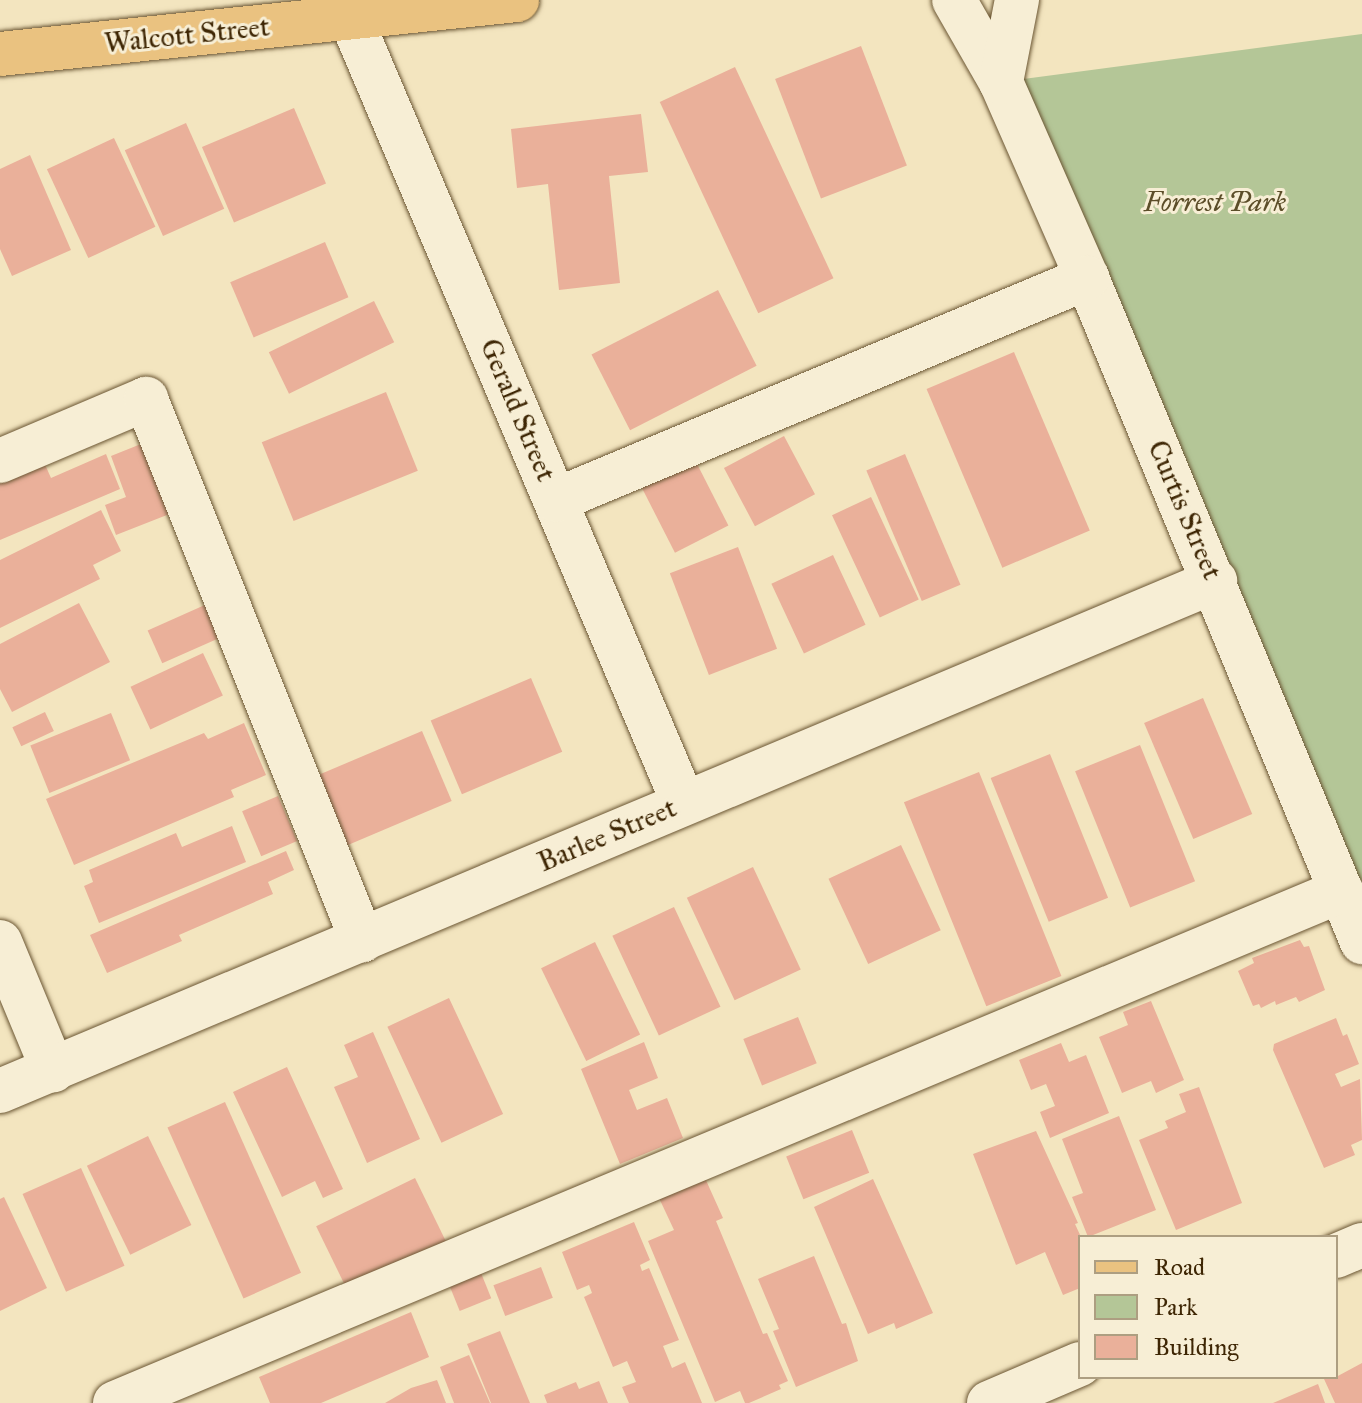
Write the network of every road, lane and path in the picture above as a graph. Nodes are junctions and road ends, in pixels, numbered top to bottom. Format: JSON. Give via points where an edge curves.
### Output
{"nodes":[{"id":1,"x":517,"y":0,"type":"edge"},
{"id":2,"x":954,"y":0,"type":"edge"},
{"id":3,"x":1017,"y":0,"type":"edge"},
{"id":4,"x":351,"y":19,"type":"junction"},
{"id":5,"x":0,"y":54,"type":"edge"},
{"id":6,"x":1001,"y":82,"type":"junction"},
{"id":7,"x":1087,"y":278,"type":"junction"},
{"id":8,"x":0,"y":461,"type":"edge"},
{"id":9,"x":556,"y":500,"type":"junction"},
{"id":10,"x":1215,"y":581,"type":"junction"},
{"id":11,"x":683,"y":802,"type":"junction"},
{"id":12,"x":1341,"y":891,"type":"junction"},
{"id":13,"x":362,"y":940,"type":"junction"},
{"id":14,"x":0,"y":942,"type":"edge"},
{"id":15,"x":1362,"y":942,"type":"edge"},
{"id":16,"x":53,"y":1070,"type":"junction"},
{"id":17,"x":0,"y":1091,"type":"edge"},
{"id":18,"x":1362,"y":1245,"type":"edge"},
{"id":19,"x":1338,"y":1255,"type":"edge"},
{"id":20,"x":1078,"y":1365,"type":"edge"},
{"id":21,"x":115,"y":1403,"type":"edge"},
{"id":22,"x":989,"y":1403,"type":"edge"}],
"edges":[{"from":1,"to":4,"type":"main road","name":"Walcott Street"},
{"from":2,"to":6,"type":"street","name":"Curtis Street"},
{"from":3,"to":6,"type":"street"},
{"from":4,"to":5,"type":"main road","name":"Walcott Street"},
{"from":4,"to":9,"type":"street","name":"Gerald Street"},
{"from":6,"to":7,"type":"street","name":"Curtis Street"},
{"from":7,"to":9,"type":"street"},
{"from":7,"to":10,"type":"street","name":"Curtis Street"},
{"from":8,"to":13,"type":"street","via":[[146,399]]},
{"from":9,"to":11,"type":"street","name":"Gerald Street"},
{"from":10,"to":11,"type":"street","name":"Barlee Street"},
{"from":10,"to":12,"type":"street","name":"Curtis Street"},
{"from":11,"to":13,"type":"street","name":"Barlee Street"},
{"from":12,"to":15,"type":"street","name":"Curtis Street"},
{"from":12,"to":21,"type":"street"},
{"from":13,"to":16,"type":"street","name":"Barlee Street"},
{"from":14,"to":16,"type":"street"},
{"from":16,"to":17,"type":"street","name":"Barlee Street"},
{"from":18,"to":19,"type":"street"},
{"from":20,"to":22,"type":"street"}]}
